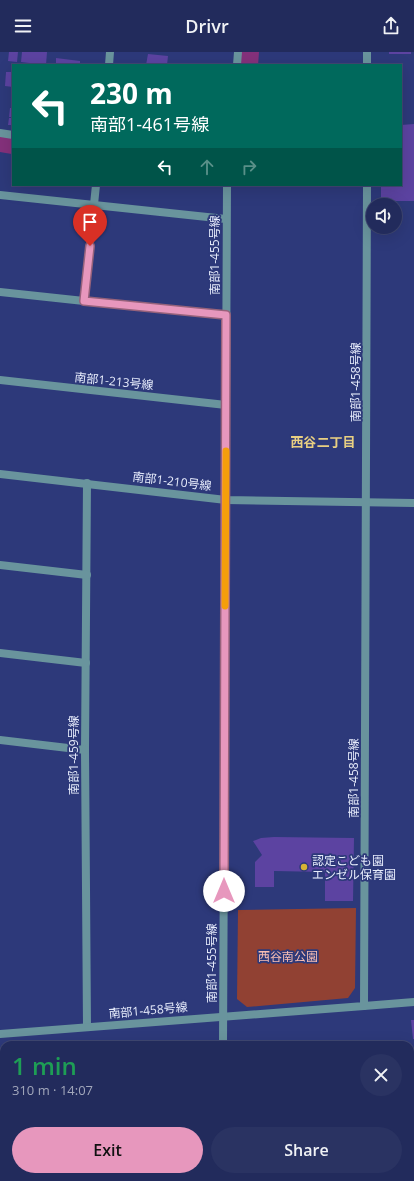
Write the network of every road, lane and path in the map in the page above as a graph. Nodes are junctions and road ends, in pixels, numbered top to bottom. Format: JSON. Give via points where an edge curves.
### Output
{"nodes":[{"id":1,"x":110,"y":52,"type":"edge"},
{"id":2,"x":238,"y":52,"type":"edge"},
{"id":3,"x":367,"y":52,"type":"edge"},
{"id":4,"x":109,"y":64,"type":"edge"},
{"id":5,"x":237,"y":64,"type":"edge"},
{"id":6,"x":367,"y":64,"type":"edge"},
{"id":7,"x":0,"y":133,"type":"edge"},
{"id":8,"x":12,"y":135,"type":"edge"},
{"id":9,"x":96,"y":186,"type":"edge"},
{"id":10,"x":227,"y":186,"type":"edge"},
{"id":11,"x":367,"y":186,"type":"edge"},
{"id":12,"x":0,"y":195,"type":"edge"},
{"id":13,"x":95,"y":205,"type":"junction"},
{"id":14,"x":226,"y":219,"type":"junction"},
{"id":15,"x":0,"y":292,"type":"edge"},
{"id":16,"x":84,"y":301,"type":"junction"},
{"id":17,"x":226,"y":315,"type":"junction"},
{"id":18,"x":0,"y":380,"type":"edge"},
{"id":19,"x":226,"y":405,"type":"junction"},
{"id":20,"x":0,"y":474,"type":"edge"},
{"id":21,"x":87,"y":483,"type":"junction"},
{"id":22,"x":226,"y":500,"type":"junction"},
{"id":23,"x":367,"y":502,"type":"junction"},
{"id":24,"x":414,"y":503,"type":"edge"},
{"id":25,"x":0,"y":565,"type":"edge"},
{"id":26,"x":87,"y":575,"type":"junction"},
{"id":27,"x":0,"y":653,"type":"edge"},
{"id":28,"x":86,"y":663,"type":"junction"},
{"id":29,"x":0,"y":740,"type":"edge"},
{"id":30,"x":85,"y":750,"type":"junction"},
{"id":31,"x":414,"y":1002,"type":"edge"},
{"id":32,"x":364,"y":1006,"type":"junction"},
{"id":33,"x":223,"y":1016,"type":"junction"},
{"id":34,"x":87,"y":1027,"type":"junction"},
{"id":35,"x":0,"y":1034,"type":"edge"},
{"id":36,"x":223,"y":1041,"type":"edge"}],
"edges":[{"from":1,"to":4,"type":"street"},
{"from":2,"to":5,"type":"street"},
{"from":3,"to":6,"type":"street"},
{"from":7,"to":8,"type":"street"},
{"from":9,"to":13,"type":"street"},
{"from":10,"to":14,"type":"street","name":"南部1-455号線"},
{"from":11,"to":23,"type":"street","name":"南部1-458号線"},
{"from":12,"to":13,"type":"street"},
{"from":13,"to":14,"type":"street"},
{"from":13,"to":16,"type":"street"},
{"from":14,"to":17,"type":"street","name":"南部1-455号線"},
{"from":15,"to":16,"type":"street"},
{"from":16,"to":17,"type":"street"},
{"from":17,"to":19,"type":"street","name":"南部1-455号線"},
{"from":18,"to":19,"type":"street","name":"南部1-213号線"},
{"from":19,"to":22,"type":"street","name":"南部1-455号線"},
{"from":20,"to":21,"type":"street","name":"南部1-210号線"},
{"from":21,"to":22,"type":"street","name":"南部1-210号線"},
{"from":21,"to":26,"type":"street","name":"南部1-459号線"},
{"from":22,"to":23,"type":"street","name":"南部1-210号線"},
{"from":22,"to":33,"type":"street","name":"南部1-455号線"},
{"from":23,"to":24,"type":"street","name":"南部1-210号線"},
{"from":23,"to":32,"type":"street","name":"南部1-458号線"},
{"from":25,"to":26,"type":"street"},
{"from":26,"to":28,"type":"street","name":"南部1-459号線"},
{"from":27,"to":28,"type":"street"},
{"from":28,"to":30,"type":"street","name":"南部1-459号線"},
{"from":29,"to":30,"type":"street"},
{"from":30,"to":34,"type":"street","name":"南部1-459号線"},
{"from":31,"to":32,"type":"street"},
{"from":32,"to":33,"type":"street","name":"南部1-458号線"},
{"from":33,"to":34,"type":"street","name":"南部1-458号線"},
{"from":33,"to":36,"type":"street","name":"南部1-455号線"},
{"from":34,"to":35,"type":"street","name":"南部1-458号線"}]}
